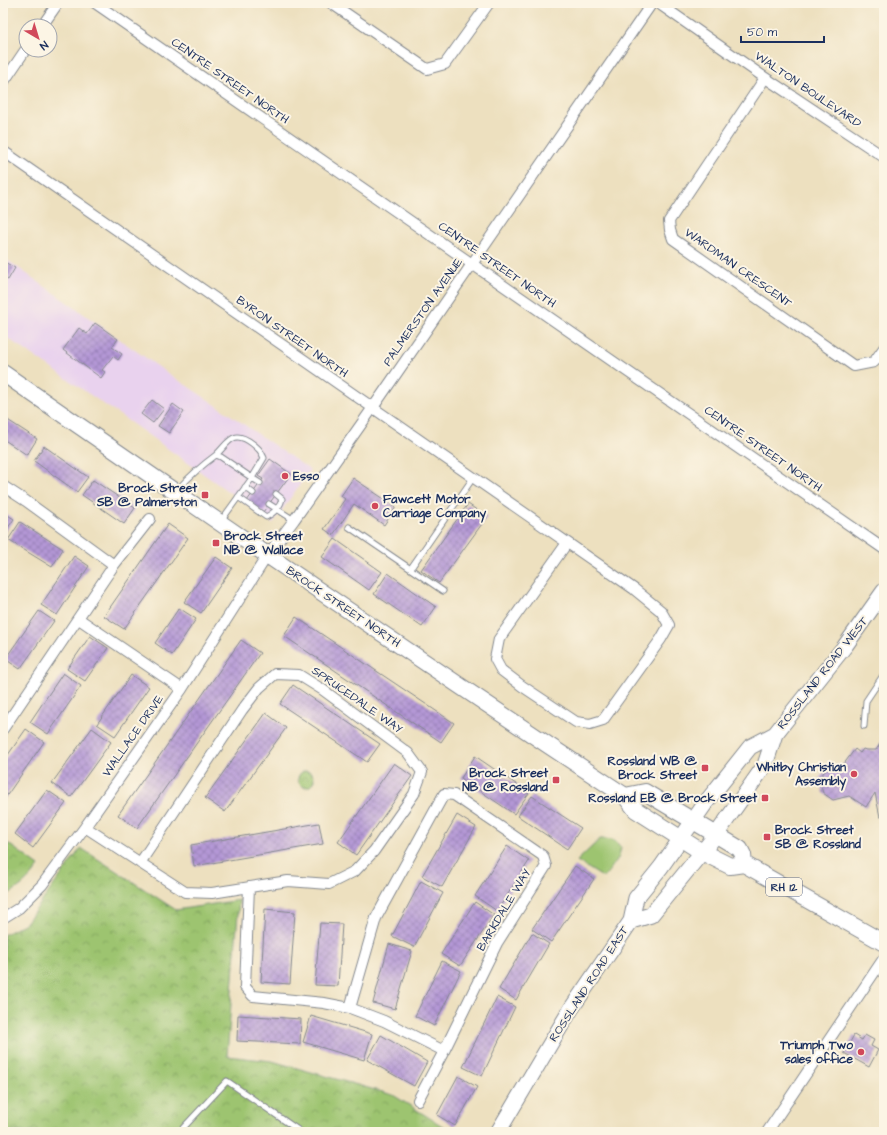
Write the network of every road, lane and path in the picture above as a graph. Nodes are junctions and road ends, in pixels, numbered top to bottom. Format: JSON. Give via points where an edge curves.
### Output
{"nodes":[{"id":1,"x":58,"y":3,"type":"edge"},
{"id":2,"x":95,"y":3,"type":"edge"},
{"id":3,"x":331,"y":3,"type":"edge"},
{"id":4,"x":489,"y":3,"type":"edge"},
{"id":5,"x":652,"y":3,"type":"edge"},
{"id":6,"x":658,"y":3,"type":"edge"},
{"id":7,"x":48,"y":18,"type":"edge"},
{"id":8,"x":20,"y":58,"type":"edge"},
{"id":9,"x":765,"y":78,"type":"junction"},
{"id":10,"x":3,"y":82,"type":"edge"},
{"id":11,"x":3,"y":151,"type":"edge"},
{"id":12,"x":884,"y":158,"type":"edge"},
{"id":13,"x":472,"y":264,"type":"junction"},
{"id":14,"x":884,"y":348,"type":"edge"},
{"id":15,"x":3,"y":373,"type":"edge"},
{"id":16,"x":373,"y":408,"type":"junction"},
{"id":17,"x":216,"y":456,"type":"junction"},
{"id":18,"x":252,"y":478,"type":"junction"},
{"id":19,"x":473,"y":478,"type":"junction"},
{"id":20,"x":260,"y":483,"type":"dead end"},
{"id":21,"x":3,"y":486,"type":"edge"},
{"id":22,"x":245,"y":487,"type":"junction"},
{"id":23,"x":175,"y":492,"type":"junction"},
{"id":24,"x":253,"y":493,"type":"dead end"},
{"id":25,"x":276,"y":494,"type":"dead end"},
{"id":26,"x":238,"y":497,"type":"junction"},
{"id":27,"x":269,"y":504,"type":"dead end"},
{"id":28,"x":277,"y":509,"type":"junction"},
{"id":29,"x":150,"y":518,"type":"dead end"},
{"id":30,"x":294,"y":520,"type":"junction"},
{"id":31,"x":220,"y":524,"type":"junction"},
{"id":32,"x":349,"y":527,"type":"dead end"},
{"id":33,"x":567,"y":543,"type":"junction"},
{"id":34,"x":884,"y":549,"type":"edge"},
{"id":35,"x":267,"y":556,"type":"junction"},
{"id":36,"x":114,"y":566,"type":"junction"},
{"id":37,"x":411,"y":568,"type":"junction"},
{"id":38,"x":884,"y":591,"type":"edge"},
{"id":39,"x":443,"y":592,"type":"dead end"},
{"id":40,"x":79,"y":618,"type":"junction"},
{"id":41,"x":884,"y":674,"type":"edge"},
{"id":42,"x":182,"y":689,"type":"junction"},
{"id":43,"x":864,"y":726,"type":"dead end"},
{"id":44,"x":3,"y":729,"type":"edge"},
{"id":45,"x":775,"y":734,"type":"junction"},
{"id":46,"x":625,"y":796,"type":"junction"},
{"id":47,"x":694,"y":820,"type":"junction"},
{"id":48,"x":85,"y":827,"type":"junction"},
{"id":49,"x":716,"y":835,"type":"junction"},
{"id":50,"x":680,"y":838,"type":"junction"},
{"id":51,"x":702,"y":852,"type":"junction"},
{"id":52,"x":140,"y":863,"type":"junction"},
{"id":53,"x":744,"y":864,"type":"junction"},
{"id":54,"x":249,"y":887,"type":"junction"},
{"id":55,"x":3,"y":918,"type":"edge"},
{"id":56,"x":631,"y":921,"type":"junction"},
{"id":57,"x":884,"y":944,"type":"edge"},
{"id":58,"x":884,"y":958,"type":"edge"},
{"id":59,"x":350,"y":1008,"type":"junction"},
{"id":60,"x":444,"y":1052,"type":"junction"},
{"id":61,"x":418,"y":1100,"type":"dead end"},
{"id":62,"x":188,"y":1132,"type":"edge"},
{"id":63,"x":301,"y":1132,"type":"edge"},
{"id":64,"x":498,"y":1132,"type":"edge"},
{"id":65,"x":767,"y":1132,"type":"edge"}],
"edges":[{"from":1,"to":7,"type":"street"},
{"from":2,"to":13,"type":"street","name":"CENTRE STREET NORTH"},
{"from":3,"to":4,"type":"street","via":[[428,69],[445,64]]},
{"from":5,"to":13,"type":"street","name":"PALMERSTON AVENUE"},
{"from":6,"to":9,"type":"street","name":"WALTON BOULEVARD"},
{"from":8,"to":10,"type":"street"},
{"from":9,"to":12,"type":"street","name":"WALTON BOULEVARD"},
{"from":9,"to":14,"type":"street","name":"WARDMAN CRESCENT","via":[[669,221],[673,239],[854,366],[874,362]]},
{"from":11,"to":16,"type":"street","name":"BYRON STREET NORTH"},
{"from":13,"to":16,"type":"street","name":"PALMERSTON AVENUE"},
{"from":13,"to":34,"type":"street","name":"CENTRE STREET NORTH"},
{"from":15,"to":23,"type":"main road","name":"BROCK STREET NORTH"},
{"from":16,"to":19,"type":"street","name":"BYRON STREET NORTH"},
{"from":16,"to":30,"type":"street","name":"PALMERSTON AVENUE"},
{"from":17,"to":18,"type":"lane"},
{"from":17,"to":18,"type":"lane","via":[[233,438],[245,438],[261,451],[264,458]]},
{"from":17,"to":23,"type":"lane","via":[[192,474]]},
{"from":18,"to":20,"type":"lane"},
{"from":18,"to":22,"type":"lane"},
{"from":19,"to":33,"type":"street","name":"BYRON STREET NORTH"},
{"from":19,"to":37,"type":"lane"},
{"from":21,"to":36,"type":"street"},
{"from":22,"to":24,"type":"lane"},
{"from":22,"to":26,"type":"lane"},
{"from":23,"to":31,"type":"main road","name":"BROCK STREET NORTH"},
{"from":25,"to":28,"type":"lane","via":[[282,499]]},
{"from":26,"to":28,"type":"lane","via":[[266,517]]},
{"from":26,"to":31,"type":"lane"},
{"from":27,"to":28,"type":"lane"},
{"from":28,"to":30,"type":"lane"},
{"from":29,"to":36,"type":"street"},
{"from":30,"to":35,"type":"street","name":"PALMERSTON AVENUE"},
{"from":31,"to":35,"type":"main road","name":"BROCK STREET NORTH"},
{"from":32,"to":37,"type":"lane"},
{"from":33,"to":33,"type":"street","name":"BYRON STREET NORTH","via":[[634,589],[661,611],[669,625],[604,720],[590,724],[576,722],[522,686],[501,670],[495,659],[499,639]]},
{"from":35,"to":42,"type":"street","name":"WALLACE DRIVE"},
{"from":35,"to":46,"type":"main road","name":"BROCK STREET NORTH"},
{"from":36,"to":40,"type":"street"},
{"from":37,"to":39,"type":"lane"},
{"from":38,"to":45,"type":"main road","name":"ROSSLAND ROAD WEST","via":[[845,646]]},
{"from":40,"to":42,"type":"street"},
{"from":40,"to":44,"type":"street"},
{"from":41,"to":43,"type":"lane","via":[[866,701]]},
{"from":42,"to":48,"type":"street","name":"WALLACE DRIVE"},
{"from":45,"to":47,"type":"main road","name":"ROSSLAND ROAD WEST","via":[[750,747]]},
{"from":45,"to":49,"type":"main road","name":"ROSSLAND ROAD WEST","via":[[765,765]]},
{"from":46,"to":47,"type":"main road","via":[[645,792]]},
{"from":46,"to":50,"type":"main road","name":"BROCK STREET NORTH","via":[[636,810]]},
{"from":47,"to":49,"type":"main road"},
{"from":47,"to":50,"type":"main road","name":"ROSSLAND ROAD WEST"},
{"from":48,"to":52,"type":"street"},
{"from":48,"to":55,"type":"street","name":"WALLACE DRIVE","via":[[42,885],[19,908]]},
{"from":49,"to":51,"type":"main road","name":"ROSSLAND ROAD WEST"},
{"from":49,"to":53,"type":"main road","via":[[740,849]]},
{"from":50,"to":51,"type":"main road","name":"BROCK STREET NORTH","number":"RH 12"},
{"from":50,"to":56,"type":"main road","name":"ROSSLAND ROAD EAST","via":[[636,898]]},
{"from":51,"to":53,"type":"main road","name":"BROCK STREET NORTH","number":"RH 12","via":[[730,866]]},
{"from":51,"to":56,"type":"main road","via":[[651,915]]},
{"from":52,"to":54,"type":"street","via":[[184,892],[212,892]]},
{"from":52,"to":54,"type":"street","name":"SPRUCEDALE WAY","via":[[259,688],[275,674],[299,675],[408,753],[422,772],[414,794],[374,851],[355,871],[329,884],[288,881]]},
{"from":53,"to":57,"type":"main road","name":"BROCK STREET NORTH","number":"RH 12"},
{"from":54,"to":59,"type":"street","via":[[244,987],[253,996]]},
{"from":56,"to":64,"type":"main road","name":"ROSSLAND ROAD EAST","via":[[571,1009]]},
{"from":58,"to":65,"type":"street"},
{"from":59,"to":60,"type":"street","via":[[384,1021]]},
{"from":59,"to":60,"type":"street","name":"BARKDALE WAY","via":[[376,918],[444,794],[454,795],[543,856],[546,866],[497,943]]},
{"from":60,"to":61,"type":"street","name":"BARKDALE WAY"},
{"from":62,"to":63,"type":"lane","via":[[183,1128],[227,1081]]}]}
